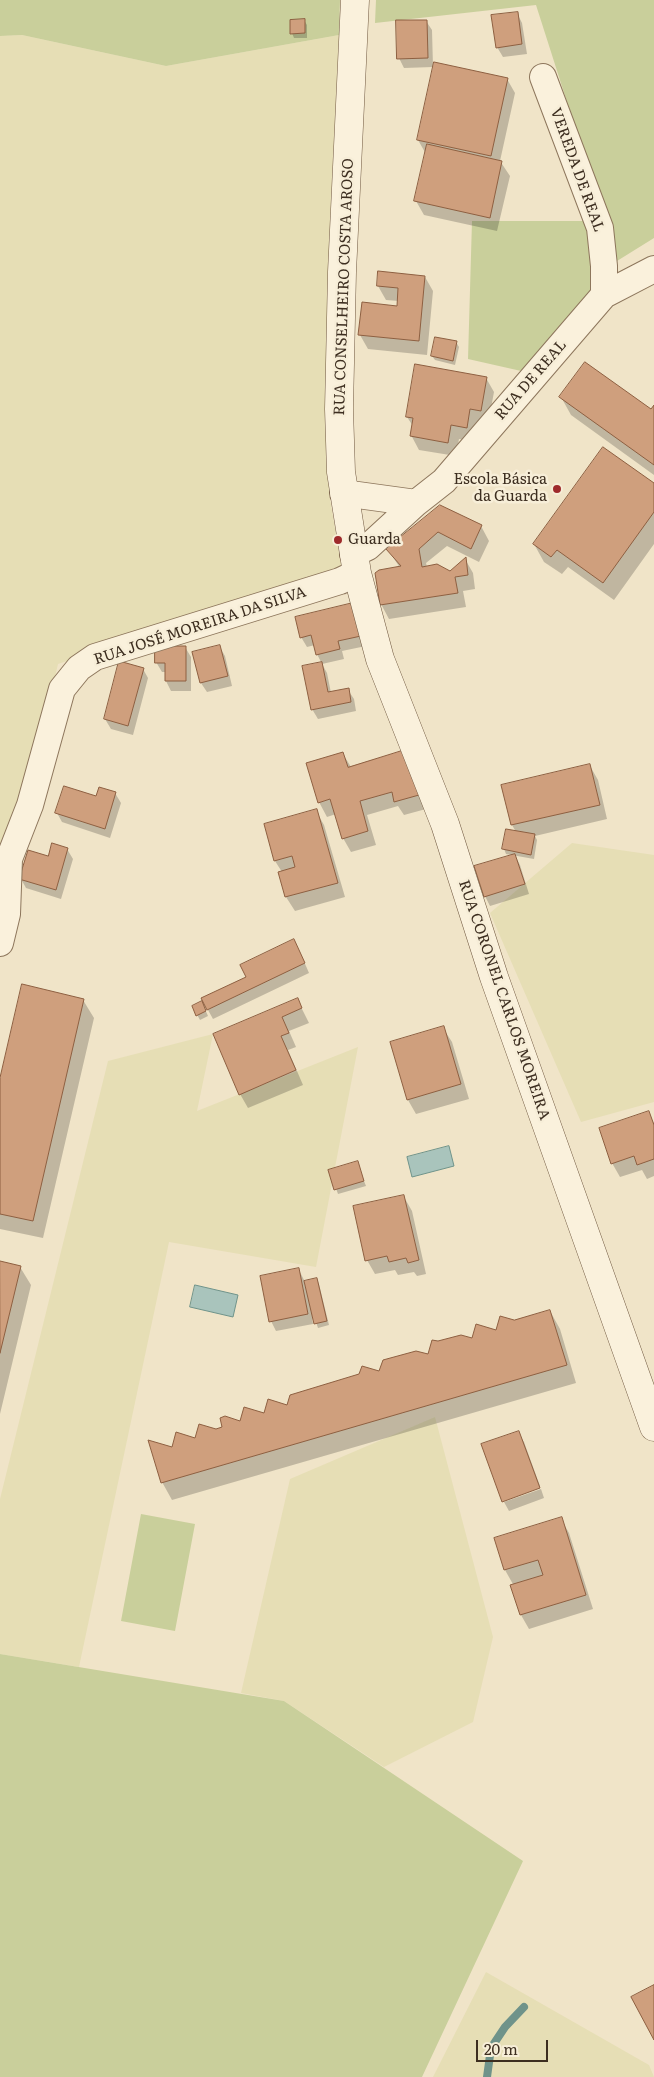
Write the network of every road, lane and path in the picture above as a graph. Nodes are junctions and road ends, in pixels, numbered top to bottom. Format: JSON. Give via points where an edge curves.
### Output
{"nodes":[{"id":1,"x":355,"y":0,"type":"edge"},
{"id":2,"x":543,"y":77,"type":"dead end"},
{"id":3,"x":654,"y":269,"type":"edge"},
{"id":4,"x":604,"y":295,"type":"junction"},
{"id":5,"x":343,"y":493,"type":"junction"},
{"id":6,"x":416,"y":503,"type":"junction"},
{"id":7,"x":355,"y":564,"type":"junction"},
{"id":8,"x":5,"y":863,"type":"edge"},
{"id":9,"x":0,"y":943,"type":"edge"},
{"id":10,"x":654,"y":1427,"type":"edge"}],
"edges":[{"from":1,"to":5,"type":"main road","name":"RUA CONSELHEIRO COSTA AROSO","via":[[342,282],[339,409]]},
{"from":2,"to":4,"type":"street","name":"VEREDA DE REAL","via":[[600,228]]},
{"from":3,"to":4,"type":"street","name":"RUA DE REAL"},
{"from":4,"to":6,"type":"street","name":"RUA DE REAL","via":[[444,481]]},
{"from":5,"to":6,"type":"street"},
{"from":5,"to":7,"type":"main road","name":"RUA CONSELHEIRO COSTA AROSO"},
{"from":6,"to":7,"type":"street","name":"RUA DE REAL","via":[[368,547]]},
{"from":7,"to":8,"type":"street","name":"RUA JOSÉ MOREIRA DA SILVA","via":[[340,581],[95,657],[79,668],[62,689],[30,805]]},
{"from":7,"to":10,"type":"main road","name":"RUA CORONEL CARLOS MOREIRA","via":[[380,659],[445,824],[494,977]]},
{"from":8,"to":9,"type":"street","name":"RUA JOSÉ MOREIRA DA SILVA","via":[[7,914]]}]}
